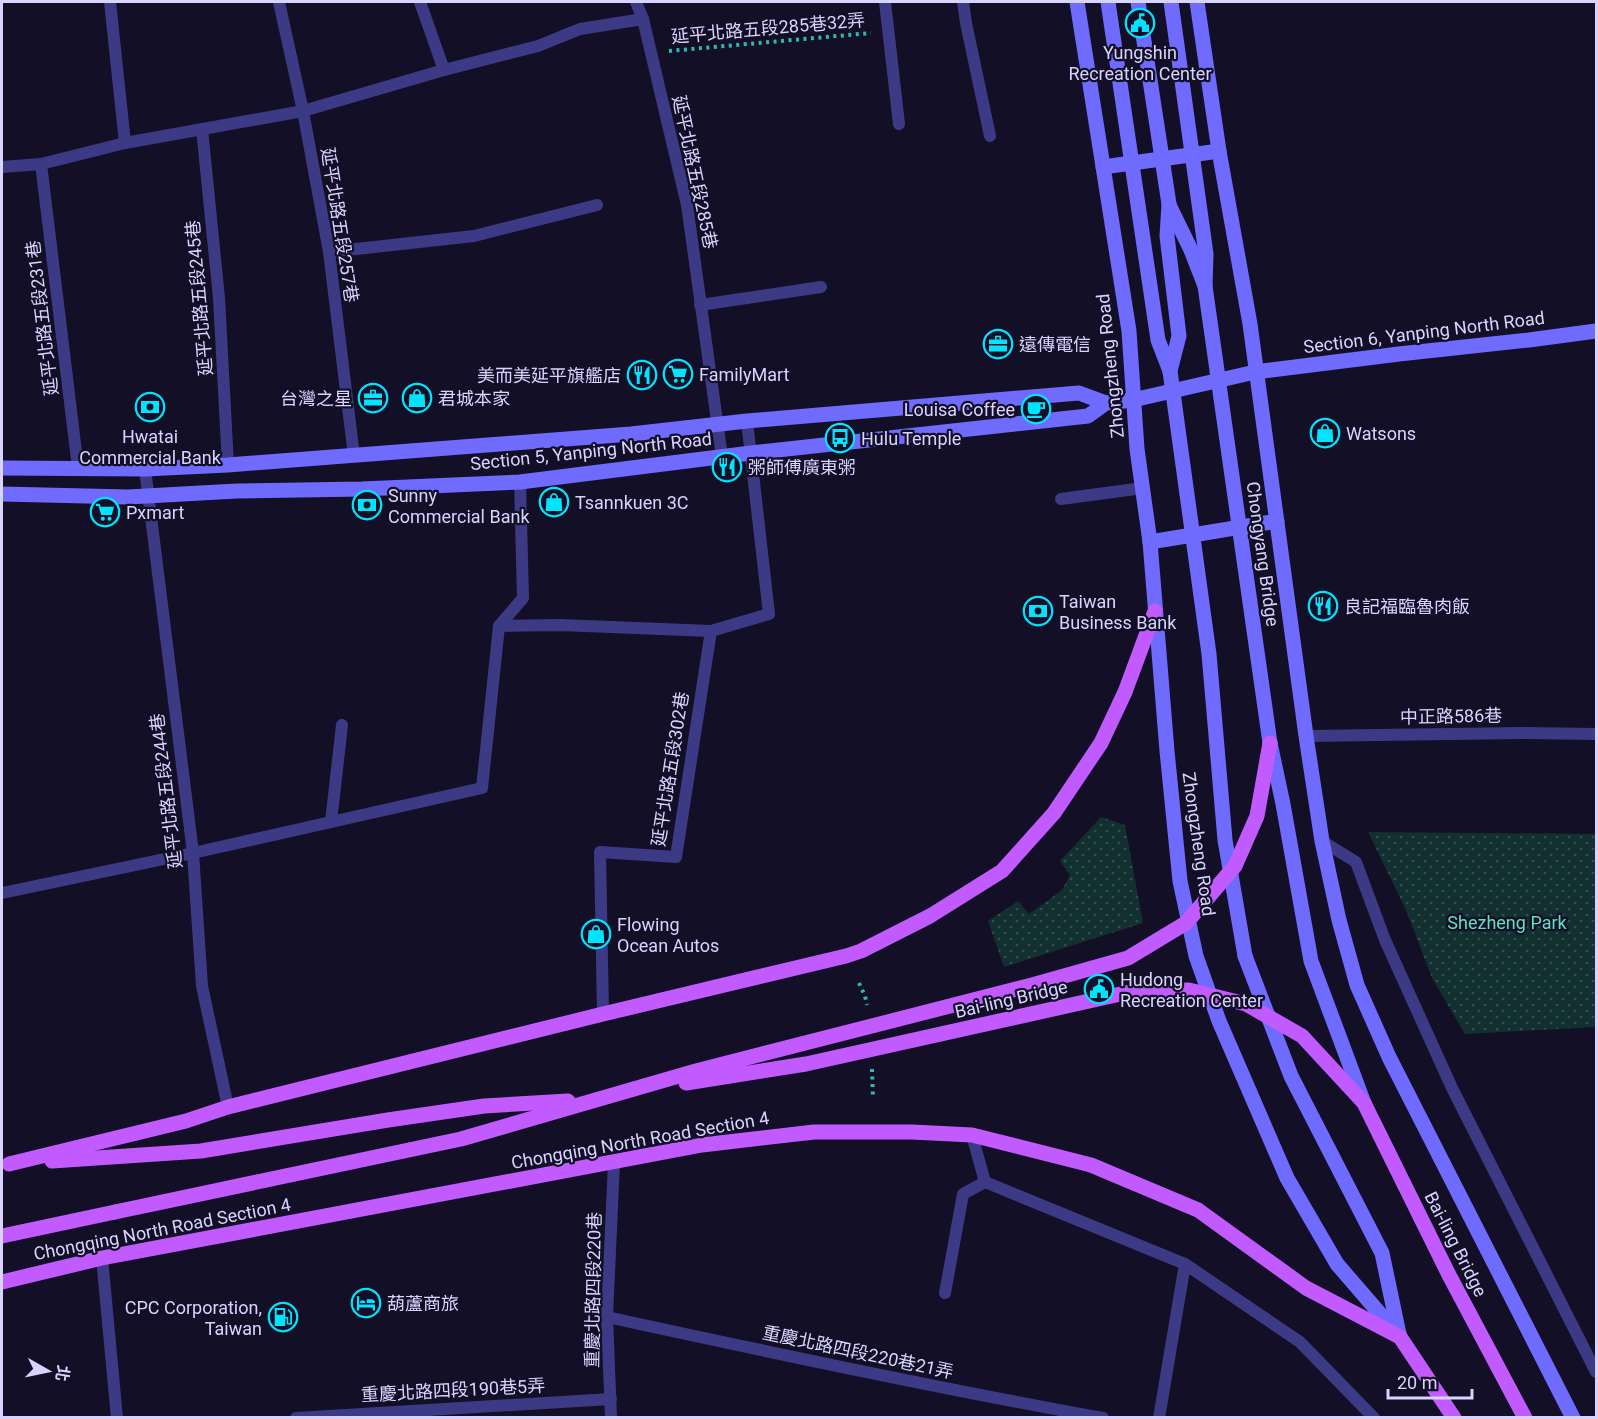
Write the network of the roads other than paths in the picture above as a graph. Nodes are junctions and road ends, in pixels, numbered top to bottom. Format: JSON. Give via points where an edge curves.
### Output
{"nodes":[{"id":1,"x":110,"y":2,"type":"edge"},
{"id":2,"x":279,"y":2,"type":"edge"},
{"id":3,"x":420,"y":2,"type":"edge"},
{"id":4,"x":636,"y":2,"type":"edge"},
{"id":5,"x":885,"y":2,"type":"edge"},
{"id":6,"x":963,"y":2,"type":"edge"},
{"id":7,"x":1077,"y":2,"type":"edge"},
{"id":8,"x":1108,"y":2,"type":"edge"},
{"id":9,"x":1138,"y":2,"type":"edge"},
{"id":10,"x":1171,"y":2,"type":"edge"},
{"id":11,"x":1197,"y":2,"type":"edge"},
{"id":12,"x":643,"y":19,"type":"junction"},
{"id":13,"x":444,"y":70,"type":"junction"},
{"id":14,"x":303,"y":111,"type":"junction"},
{"id":15,"x":899,"y":124,"type":"dead end"},
{"id":16,"x":202,"y":129,"type":"junction"},
{"id":17,"x":990,"y":136,"type":"dead end"},
{"id":18,"x":125,"y":144,"type":"junction"},
{"id":19,"x":1219,"y":151,"type":"junction"},
{"id":20,"x":41,"y":164,"type":"junction"},
{"id":21,"x":2,"y":166,"type":"edge"},
{"id":22,"x":1103,"y":167,"type":"junction"},
{"id":23,"x":1169,"y":204,"type":"junction"},
{"id":24,"x":597,"y":205,"type":"dead end"},
{"id":25,"x":328,"y":252,"type":"junction"},
{"id":26,"x":1205,"y":286,"type":"junction"},
{"id":27,"x":821,"y":287,"type":"dead end"},
{"id":28,"x":700,"y":305,"type":"junction"},
{"id":29,"x":1596,"y":330,"type":"edge"},
{"id":30,"x":1170,"y":371,"type":"junction"},
{"id":31,"x":1255,"y":372,"type":"junction"},
{"id":32,"x":1133,"y":400,"type":"junction"},
{"id":33,"x":1106,"y":403,"type":"junction"},
{"id":34,"x":747,"y":421,"type":"junction"},
{"id":35,"x":717,"y":423,"type":"junction"},
{"id":36,"x":751,"y":453,"type":"junction"},
{"id":37,"x":354,"y":456,"type":"junction"},
{"id":38,"x":722,"y":457,"type":"junction"},
{"id":39,"x":228,"y":465,"type":"junction"},
{"id":40,"x":2,"y":468,"type":"edge"},
{"id":41,"x":78,"y":468,"type":"junction"},
{"id":42,"x":145,"y":469,"type":"junction"},
{"id":43,"x":520,"y":482,"type":"junction"},
{"id":44,"x":1143,"y":488,"type":"junction"},
{"id":45,"x":2,"y":494,"type":"edge"},
{"id":46,"x":149,"y":496,"type":"junction"},
{"id":47,"x":1061,"y":499,"type":"dead end"},
{"id":48,"x":1277,"y":521,"type":"junction"},
{"id":49,"x":1150,"y":542,"type":"junction"},
{"id":50,"x":1155,"y":612,"type":"junction"},
{"id":51,"x":499,"y":626,"type":"junction"},
{"id":52,"x":711,"y":631,"type":"junction"},
{"id":53,"x":342,"y":725,"type":"dead end"},
{"id":54,"x":1596,"y":734,"type":"edge"},
{"id":55,"x":1306,"y":736,"type":"junction"},
{"id":56,"x":1270,"y":743,"type":"junction"},
{"id":57,"x":331,"y":822,"type":"junction"},
{"id":58,"x":1322,"y":841,"type":"junction"},
{"id":59,"x":193,"y":853,"type":"junction"},
{"id":60,"x":2,"y":893,"type":"edge"},
{"id":61,"x":603,"y":1014,"type":"junction"},
{"id":62,"x":1364,"y":1103,"type":"junction"},
{"id":63,"x":228,"y":1107,"type":"junction"},
{"id":64,"x":972,"y":1135,"type":"junction"},
{"id":65,"x":614,"y":1163,"type":"junction"},
{"id":66,"x":5,"y":1164,"type":"edge"},
{"id":67,"x":986,"y":1182,"type":"junction"},
{"id":68,"x":2,"y":1236,"type":"edge"},
{"id":69,"x":102,"y":1258,"type":"junction"},
{"id":70,"x":1185,"y":1264,"type":"junction"},
{"id":71,"x":2,"y":1281,"type":"edge"},
{"id":72,"x":945,"y":1293,"type":"dead end"},
{"id":73,"x":608,"y":1317,"type":"junction"},
{"id":74,"x":1400,"y":1337,"type":"junction"},
{"id":75,"x":1596,"y":1372,"type":"edge"},
{"id":76,"x":611,"y":1399,"type":"junction"},
{"id":77,"x":117,"y":1418,"type":"edge"},
{"id":78,"x":296,"y":1418,"type":"edge"},
{"id":79,"x":611,"y":1418,"type":"edge"},
{"id":80,"x":1103,"y":1418,"type":"edge"},
{"id":81,"x":1159,"y":1418,"type":"edge"},
{"id":82,"x":1374,"y":1418,"type":"edge"},
{"id":83,"x":1454,"y":1418,"type":"edge"},
{"id":84,"x":1525,"y":1418,"type":"edge"},
{"id":85,"x":1573,"y":1418,"type":"edge"}],
"edges":[{"from":1,"to":18,"type":"lane"},
{"from":2,"to":14,"type":"lane","name":"延平北路五段257巷"},
{"from":3,"to":13,"type":"lane"},
{"from":4,"to":12,"type":"lane","name":"延平北路五段285巷"},
{"from":5,"to":15,"type":"lane"},
{"from":6,"to":17,"type":"lane"},
{"from":7,"to":22,"type":"street","name":"Zhongzheng Road"},
{"from":8,"to":30,"type":"street","bridge":true,"via":[[1158,340]]},
{"from":9,"to":23,"type":"street","bridge":true},
{"from":10,"to":26,"type":"street","name":"Chongyang Bridge","bridge":true,"via":[[1206,254]]},
{"from":11,"to":19,"type":"street"},
{"from":12,"to":13,"type":"lane","via":[[580,29],[538,46]]},
{"from":12,"to":28,"type":"lane","name":"延平北路五段285巷","via":[[687,205]]},
{"from":13,"to":14,"type":"lane"},
{"from":14,"to":16,"type":"lane"},
{"from":14,"to":25,"type":"lane","name":"延平北路五段257巷"},
{"from":16,"to":18,"type":"lane"},
{"from":16,"to":39,"type":"lane","name":"延平北路五段245巷","via":[[219,298]]},
{"from":18,"to":20,"type":"lane"},
{"from":19,"to":22,"type":"street"},
{"from":19,"to":31,"type":"street"},
{"from":20,"to":21,"type":"lane"},
{"from":20,"to":41,"type":"lane","name":"延平北路五段231巷"},
{"from":22,"to":32,"type":"street","name":"Zhongzheng Road","via":[[1129,332]]},
{"from":23,"to":26,"type":"street","bridge":true},
{"from":23,"to":30,"type":"street","via":[[1167,236],[1179,336]]},
{"from":24,"to":25,"type":"lane","via":[[474,236]]},
{"from":25,"to":37,"type":"lane","name":"延平北路五段257巷"},
{"from":26,"to":56,"type":"street","name":"Chongyang Bridge","bridge":true},
{"from":27,"to":28,"type":"lane"},
{"from":28,"to":35,"type":"lane","name":"延平北路五段285巷"},
{"from":29,"to":31,"type":"street","name":"Section 6, Yanping North Road"},
{"from":30,"to":74,"type":"street","bridge":true,"via":[[1209,654],[1225,840],[1245,956],[1291,1076],[1382,1253]]},
{"from":31,"to":32,"type":"street","name":"Section 5, Yanping North Road"},
{"from":31,"to":48,"type":"street"},
{"from":32,"to":33,"type":"street","name":"Section 5, Yanping North Road"},
{"from":32,"to":44,"type":"street","name":"Zhongzheng Road"},
{"from":33,"to":34,"type":"street","name":"Section 5, Yanping North Road","via":[[1079,393]]},
{"from":33,"to":36,"type":"street","name":"Section 5, Yanping North Road","via":[[1088,416]]},
{"from":34,"to":35,"type":"street","name":"Section 5, Yanping North Road"},
{"from":34,"to":36,"type":"lane"},
{"from":35,"to":37,"type":"street","name":"Section 5, Yanping North Road","via":[[631,434]]},
{"from":35,"to":38,"type":"lane","name":"延平北路五段285巷"},
{"from":36,"to":38,"type":"street","name":"Section 5, Yanping North Road"},
{"from":36,"to":52,"type":"lane","via":[[769,614]]},
{"from":37,"to":39,"type":"street","name":"Section 5, Yanping North Road"},
{"from":38,"to":43,"type":"street","name":"Section 5, Yanping North Road"},
{"from":39,"to":42,"type":"street","name":"Section 5, Yanping North Road"},
{"from":40,"to":41,"type":"street","name":"Section 5, Yanping North Road"},
{"from":41,"to":42,"type":"street","name":"Section 5, Yanping North Road"},
{"from":42,"to":46,"type":"lane","name":"延平北路五段244巷"},
{"from":43,"to":46,"type":"street","name":"Section 5, Yanping North Road"},
{"from":43,"to":51,"type":"lane","via":[[523,597]]},
{"from":44,"to":47,"type":"lane"},
{"from":44,"to":49,"type":"street","name":"Zhongzheng Road"},
{"from":45,"to":46,"type":"street","name":"Section 5, Yanping North Road"},
{"from":46,"to":59,"type":"lane","name":"延平北路五段244巷"},
{"from":48,"to":49,"type":"street"},
{"from":48,"to":55,"type":"street"},
{"from":49,"to":50,"type":"street","name":"Zhongzheng Road"},
{"from":50,"to":61,"type":"main road","via":[[1101,743],[1054,813],[1002,871],[930,916],[861,951]]},
{"from":50,"to":74,"type":"street","name":"Zhongzheng Road","via":[[1180,880],[1196,956],[1219,1021],[1287,1178],[1337,1263]]},
{"from":51,"to":52,"type":"lane"},
{"from":51,"to":57,"type":"lane","via":[[482,788]]},
{"from":52,"to":61,"type":"lane","name":"延平北路五段302巷","via":[[676,857],[600,852]]},
{"from":53,"to":57,"type":"lane"},
{"from":54,"to":55,"type":"lane","name":"中正路586巷"},
{"from":55,"to":58,"type":"street"},
{"from":56,"to":62,"type":"street","name":"Chongyang Bridge","bridge":true,"via":[[1311,961]]},
{"from":56,"to":68,"type":"main road","bridge":true,"via":[[1257,816],[1235,866],[1186,923],[1128,957],[696,1071],[461,1139]]},
{"from":57,"to":59,"type":"lane"},
{"from":58,"to":75,"type":"lane","via":[[1356,862],[1385,940],[1452,1088]]},
{"from":58,"to":85,"type":"street","name":"Bai-ling Bridge","via":[[1358,985],[1389,1057]]},
{"from":59,"to":60,"type":"lane"},
{"from":59,"to":63,"type":"lane","name":"延平北路五段244巷","via":[[202,986]]},
{"from":61,"to":63,"type":"main road"},
{"from":62,"to":66,"type":"main road","name":"Bai-ling Bridge","bridge":true,"via":[[1302,1036],[1246,1004],[1189,990],[1134,991],[806,1064],[568,1101],[484,1106],[201,1151]]},
{"from":62,"to":84,"type":"main road","name":"Bai-ling Bridge","bridge":true},
{"from":63,"to":66,"type":"main road","via":[[186,1121]]},
{"from":64,"to":65,"type":"main road","name":"Chongqing North Road Section 4","via":[[814,1132],[702,1145]]},
{"from":64,"to":67,"type":"lane"},
{"from":64,"to":74,"type":"main road","name":"Chongqing North Road Section 4","via":[[1091,1165],[1198,1210],[1306,1287]]},
{"from":65,"to":69,"type":"main road","name":"Chongqing North Road Section 4"},
{"from":65,"to":73,"type":"lane","name":"重慶北路四段220巷"},
{"from":67,"to":70,"type":"lane"},
{"from":67,"to":72,"type":"lane","via":[[963,1194]]},
{"from":69,"to":71,"type":"main road","name":"Chongqing North Road Section 4"},
{"from":69,"to":77,"type":"lane"},
{"from":70,"to":81,"type":"lane"},
{"from":70,"to":82,"type":"lane","via":[[1300,1342]]},
{"from":73,"to":76,"type":"lane","name":"重慶北路四段220巷"},
{"from":73,"to":80,"type":"lane","name":"重慶北路四段220巷21弄"},
{"from":74,"to":83,"type":"main road","name":"Chongqing North Road Section 4"},
{"from":76,"to":78,"type":"lane","name":"重慶北路四段190巷5弄"},
{"from":76,"to":79,"type":"lane","name":"重慶北路四段220巷"}]}
